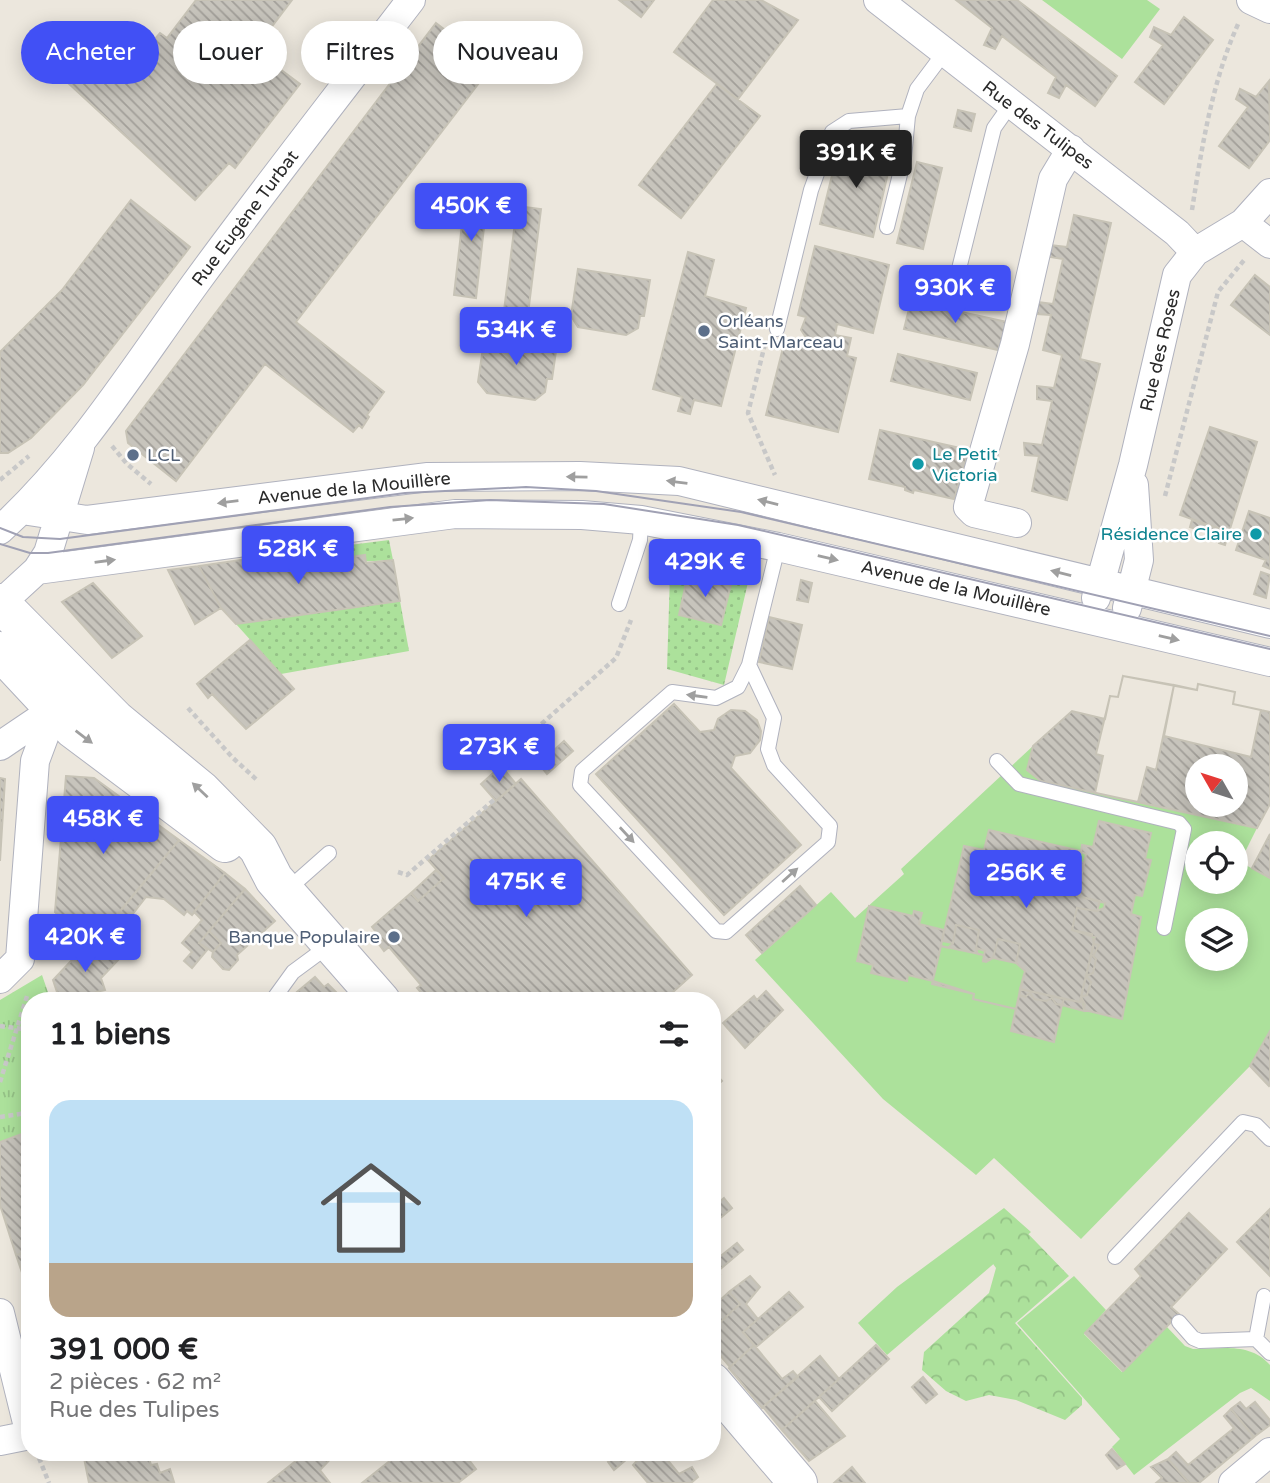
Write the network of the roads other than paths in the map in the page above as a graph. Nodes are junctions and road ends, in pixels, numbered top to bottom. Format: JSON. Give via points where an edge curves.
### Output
{"nodes":[{"id":1,"x":410,"y":0,"type":"edge"},
{"id":2,"x":878,"y":0,"type":"edge"},
{"id":3,"x":1247,"y":7,"type":"edge"},
{"id":4,"x":1270,"y":9,"type":"edge"},
{"id":5,"x":944,"y":53,"type":"junction"},
{"id":6,"x":1011,"y":104,"type":"junction"},
{"id":7,"x":908,"y":116,"type":"junction"},
{"id":8,"x":1071,"y":149,"type":"junction"},
{"id":9,"x":1270,"y":192,"type":"edge"},
{"id":10,"x":887,"y":227,"type":"dead end"},
{"id":11,"x":1258,"y":235,"type":"edge"},
{"id":12,"x":1195,"y":252,"type":"junction"},
{"id":13,"x":953,"y":293,"type":"dead end"},
{"id":14,"x":777,"y":329,"type":"road end"},
{"id":15,"x":93,"y":445,"type":"junction"},
{"id":16,"x":1133,"y":465,"type":"junction"},
{"id":17,"x":645,"y":479,"type":"junction"},
{"id":18,"x":22,"y":510,"type":"junction"},
{"id":19,"x":60,"y":517,"type":"junction"},
{"id":20,"x":642,"y":520,"type":"junction"},
{"id":21,"x":1017,"y":523,"type":"dead end"},
{"id":22,"x":0,"y":530,"type":"edge"},
{"id":23,"x":778,"y":547,"type":"junction"},
{"id":24,"x":37,"y":570,"type":"junction"},
{"id":25,"x":1100,"y":582,"type":"junction"},
{"id":26,"x":1139,"y":591,"type":"junction"},
{"id":27,"x":0,"y":603,"type":"edge"},
{"id":28,"x":619,"y":604,"type":"dead end"},
{"id":29,"x":1091,"y":620,"type":"junction"},
{"id":30,"x":1270,"y":624,"type":"edge"},
{"id":31,"x":1129,"y":629,"type":"junction"},
{"id":32,"x":0,"y":651,"type":"edge"},
{"id":33,"x":1270,"y":662,"type":"edge"},
{"id":34,"x":749,"y":665,"type":"junction"},
{"id":35,"x":54,"y":710,"type":"junction"},
{"id":36,"x":116,"y":720,"type":"junction"},
{"id":37,"x":0,"y":746,"type":"edge"},
{"id":38,"x":997,"y":761,"type":"dead end"},
{"id":39,"x":329,"y":853,"type":"dead end"},
{"id":40,"x":280,"y":885,"type":"junction"},
{"id":41,"x":1164,"y":929,"type":"dead end"},
{"id":42,"x":331,"y":944,"type":"junction"},
{"id":43,"x":0,"y":979,"type":"edge"},
{"id":44,"x":279,"y":992,"type":"edge"},
{"id":45,"x":373,"y":992,"type":"edge"},
{"id":46,"x":1270,"y":1139,"type":"edge"},
{"id":47,"x":1115,"y":1257,"type":"dead end"},
{"id":48,"x":1264,"y":1296,"type":"dead end"},
{"id":49,"x":0,"y":1313,"type":"edge"},
{"id":50,"x":1179,"y":1322,"type":"dead end"},
{"id":51,"x":1256,"y":1339,"type":"junction"},
{"id":52,"x":1270,"y":1353,"type":"edge"},
{"id":53,"x":721,"y":1393,"type":"edge"},
{"id":54,"x":21,"y":1398,"type":"edge"},
{"id":55,"x":21,"y":1437,"type":"edge"},
{"id":56,"x":0,"y":1441,"type":"edge"},
{"id":57,"x":1270,"y":1452,"type":"edge"},
{"id":58,"x":798,"y":1483,"type":"edge"},
{"id":59,"x":1233,"y":1483,"type":"edge"}],
"edges":[{"from":1,"to":15,"type":"street","name":"Rue Eugène Turbat","via":[[216,256]]},
{"from":2,"to":5,"type":"street","name":"Rue des Tulipes"},
{"from":3,"to":4,"type":"street"},
{"from":5,"to":6,"type":"street","name":"Rue des Tulipes"},
{"from":5,"to":7,"type":"lane","via":[[919,83]]},
{"from":6,"to":8,"type":"street","name":"Rue des Tulipes"},
{"from":6,"to":13,"type":"lane","via":[[994,128]]},
{"from":7,"to":10,"type":"lane","via":[[904,158]]},
{"from":7,"to":14,"type":"lane","via":[[849,121],[832,132],[811,190]]},
{"from":8,"to":12,"type":"street","name":"Rue des Tulipes"},
{"from":8,"to":21,"type":"street","via":[[1053,179],[1015,344],[968,507],[974,513]]},
{"from":9,"to":11,"type":"street","name":"Rue des Roses"},
{"from":11,"to":12,"type":"street","name":"Rue des Roses"},
{"from":12,"to":16,"type":"street","name":"Rue des Roses","via":[[1177,275]]},
{"from":15,"to":18,"type":"street","name":"Rue Eugène Turbat"},
{"from":15,"to":19,"type":"street","name":"Rue Eugène Turbat"},
{"from":16,"to":25,"type":"street","name":"Rue des Roses"},
{"from":16,"to":26,"type":"street","name":"Rue des Roses"},
{"from":17,"to":19,"type":"street","name":"Avenue de la Mouillère","one_way":true,"via":[[428,477],[87,520]]},
{"from":17,"to":20,"type":"street"},
{"from":25,"to":17,"type":"street","name":"Avenue de la Mouillère","one_way":true,"via":[[709,487]]},
{"from":18,"to":19,"type":"street","name":"Avenue de la Mouillère"},
{"from":18,"to":22,"type":"street","name":"Rue Eugène Turbat"},
{"from":19,"to":24,"type":"street","name":"Rue Eugène Turbat"},
{"from":20,"to":23,"type":"street","name":"Avenue de la Mouillère"},
{"from":24,"to":20,"type":"street","name":"Avenue de la Mouillère","one_way":true,"via":[[456,514],[537,513]]},
{"from":20,"to":28,"type":"lane"},
{"from":23,"to":29,"type":"street","name":"Avenue de la Mouillère","one_way":true},
{"from":23,"to":34,"type":"lane"},
{"from":24,"to":27,"type":"street","name":"Rue Eugène Turbat"},
{"from":25,"to":26,"type":"street","name":"Avenue de la Mouillère"},
{"from":25,"to":29,"type":"street","name":"Rue des Roses"},
{"from":26,"to":30,"type":"street","name":"Avenue de la Mouillère"},
{"from":26,"to":31,"type":"street","name":"Rue des Roses"},
{"from":27,"to":36,"type":"main road"},
{"from":29,"to":31,"type":"street","name":"Avenue de la Mouillère"},
{"from":31,"to":33,"type":"street","name":"Avenue de la Mouillère","one_way":true},
{"from":32,"to":35,"type":"main road"},
{"from":34,"to":34,"type":"lane","one_way":true,"via":[[737,687],[716,698],[672,692],[582,771],[580,785],[716,932],[726,932],[828,842],[830,826],[774,765],[768,749],[775,718]]},
{"from":35,"to":36,"type":"street","via":[[66,701],[77,701]]},
{"from":35,"to":37,"type":"street"},
{"from":35,"to":40,"type":"main road","one_way":true},
{"from":35,"to":43,"type":"street","via":[[35,761],[20,959]]},
{"from":40,"to":36,"type":"main road","one_way":true,"via":[[258,848],[202,791]]},
{"from":38,"to":41,"type":"lane","via":[[1019,784],[1178,823],[1184,829]]},
{"from":39,"to":40,"type":"lane"},
{"from":40,"to":42,"type":"main road"},
{"from":42,"to":44,"type":"lane","via":[[293,972]]},
{"from":42,"to":45,"type":"main road"},
{"from":46,"to":47,"type":"lane","via":[[1256,1125],[1243,1122]]},
{"from":48,"to":51,"type":"lane"},
{"from":49,"to":54,"type":"street"},
{"from":50,"to":51,"type":"lane","via":[[1200,1341]]},
{"from":51,"to":52,"type":"lane"},
{"from":53,"to":58,"type":"main road"},
{"from":55,"to":56,"type":"street"},
{"from":57,"to":59,"type":"street"}]}
